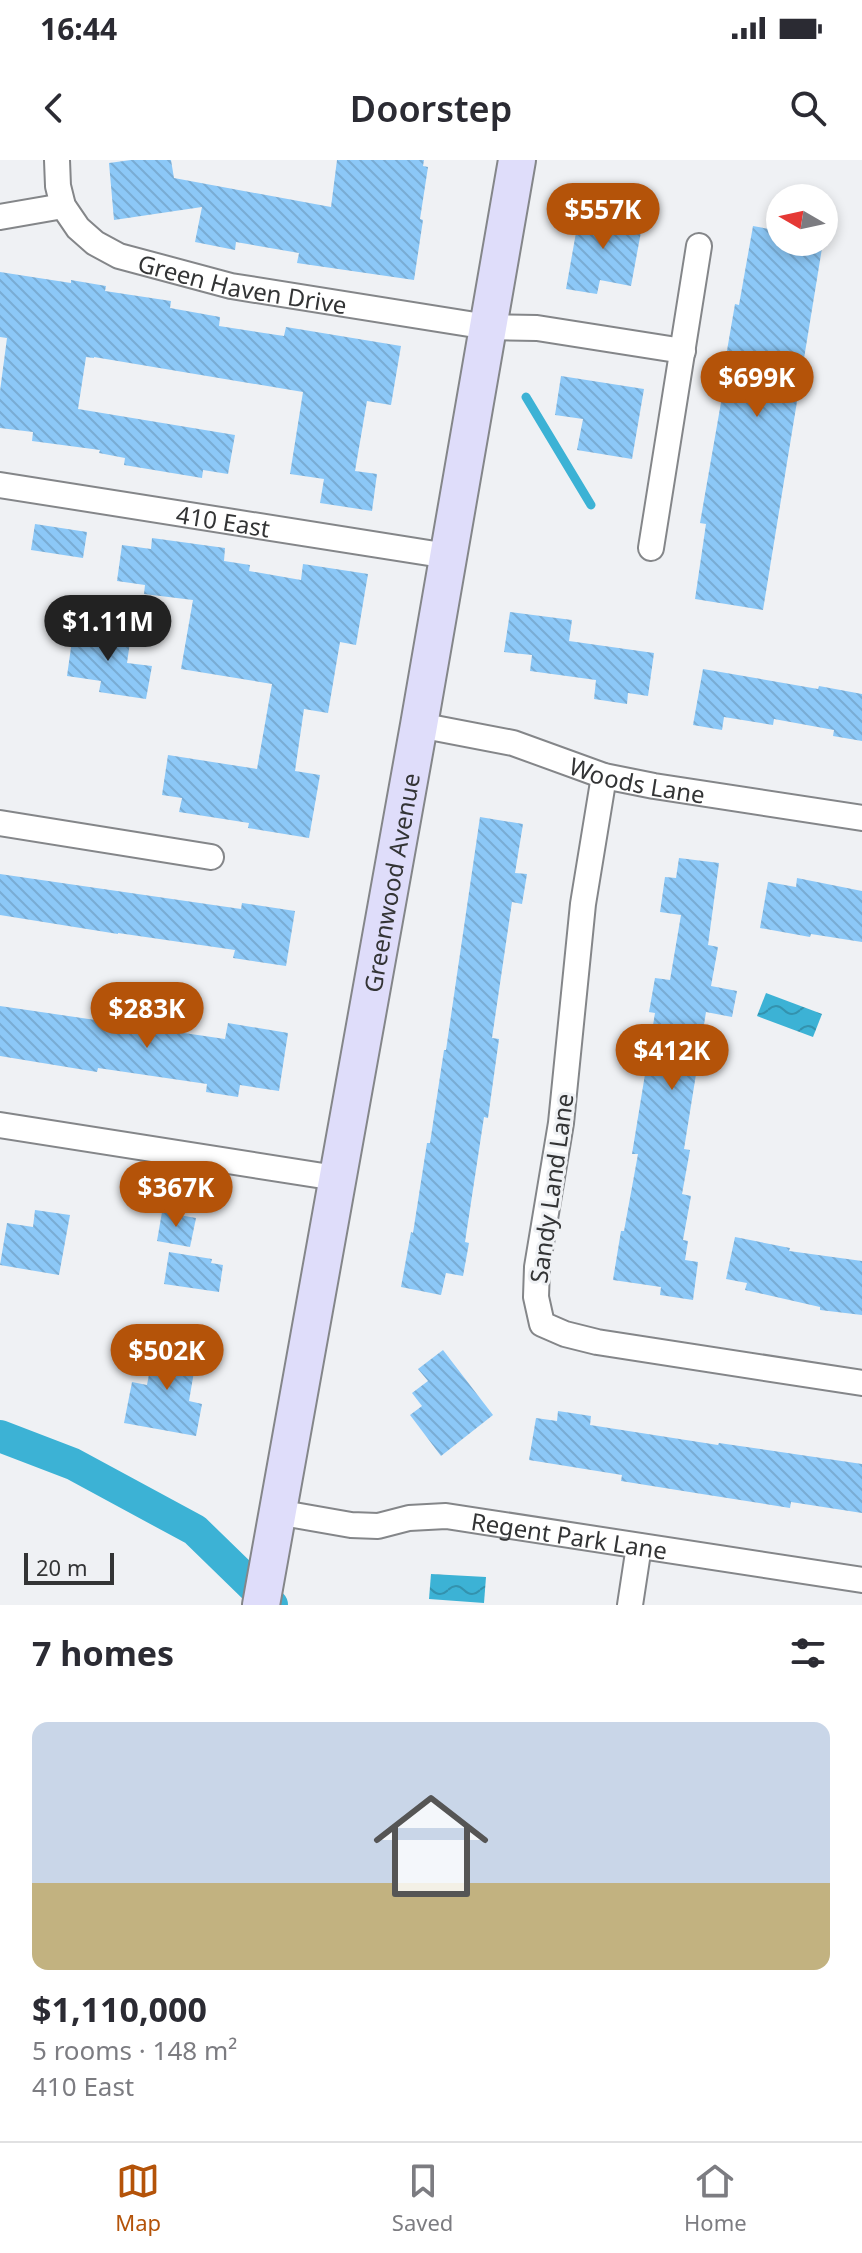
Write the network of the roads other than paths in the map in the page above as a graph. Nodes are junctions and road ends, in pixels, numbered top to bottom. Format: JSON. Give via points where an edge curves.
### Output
{"nodes":[{"id":1,"x":57,"y":160,"type":"edge"},
{"id":2,"x":517,"y":160,"type":"edge"},
{"id":3,"x":63,"y":206,"type":"junction"},
{"id":4,"x":0,"y":217,"type":"edge"},
{"id":5,"x":699,"y":246,"type":"dead end"},
{"id":6,"x":488,"y":327,"type":"junction"},
{"id":7,"x":683,"y":351,"type":"junction"},
{"id":8,"x":0,"y":485,"type":"edge"},
{"id":9,"x":651,"y":548,"type":"dead end"},
{"id":10,"x":448,"y":556,"type":"junction"},
{"id":11,"x":419,"y":725,"type":"junction"},
{"id":12,"x":604,"y":776,"type":"junction"},
{"id":13,"x":862,"y":818,"type":"edge"},
{"id":14,"x":0,"y":823,"type":"edge"},
{"id":15,"x":211,"y":857,"type":"dead end"},
{"id":16,"x":0,"y":1125,"type":"edge"},
{"id":17,"x":336,"y":1178,"type":"junction"},
{"id":18,"x":862,"y":1383,"type":"edge"},
{"id":19,"x":274,"y":1527,"type":"junction"},
{"id":20,"x":639,"y":1546,"type":"junction"},
{"id":21,"x":862,"y":1580,"type":"edge"},
{"id":22,"x":261,"y":1605,"type":"edge"},
{"id":23,"x":630,"y":1605,"type":"edge"}],
"edges":[{"from":1,"to":3,"type":"street"},
{"from":2,"to":6,"type":"street","name":"Greenwood Avenue"},
{"from":3,"to":4,"type":"street"},
{"from":3,"to":6,"type":"street","name":"Green Haven Drive","via":[[78,228],[119,256],[231,286]]},
{"from":5,"to":7,"type":"street"},
{"from":6,"to":7,"type":"street","name":"Green Haven Drive","via":[[537,328]]},
{"from":6,"to":10,"type":"street","name":"Greenwood Avenue"},
{"from":7,"to":9,"type":"street"},
{"from":8,"to":10,"type":"street","name":"410 East"},
{"from":10,"to":11,"type":"street","name":"Greenwood Avenue"},
{"from":11,"to":12,"type":"street","name":"Woods Lane","via":[[513,743]]},
{"from":11,"to":17,"type":"street","name":"Greenwood Avenue"},
{"from":12,"to":13,"type":"street","name":"Woods Lane"},
{"from":12,"to":18,"type":"street","name":"Sandy Land Lane","via":[[583,904],[561,1123],[537,1267],[542,1324],[597,1342]]},
{"from":14,"to":15,"type":"street"},
{"from":16,"to":17,"type":"street"},
{"from":17,"to":19,"type":"street","name":"Greenwood Avenue"},
{"from":19,"to":20,"type":"street","name":"Regent Park Lane","via":[[378,1526],[446,1516]]},
{"from":19,"to":22,"type":"street","name":"Greenwood Avenue"},
{"from":20,"to":21,"type":"street","name":"Regent Park Lane"},
{"from":20,"to":23,"type":"street"}]}
